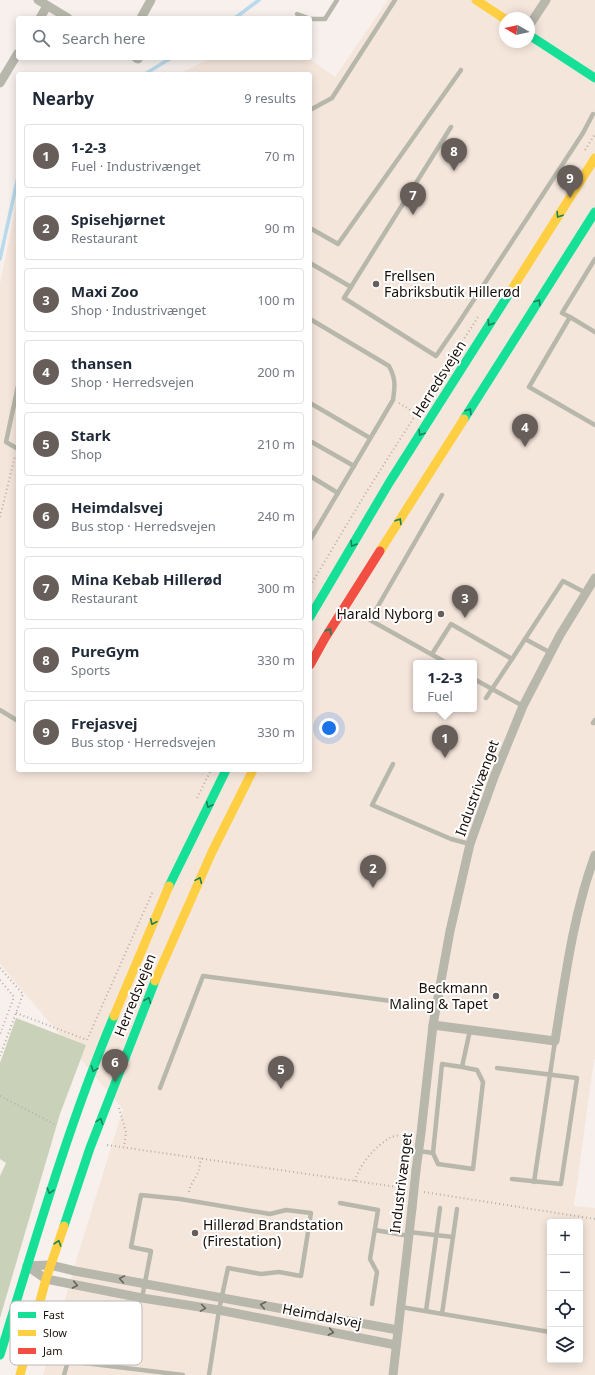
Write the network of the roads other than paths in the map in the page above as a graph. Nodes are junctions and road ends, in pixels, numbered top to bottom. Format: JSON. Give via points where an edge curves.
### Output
{"nodes":[{"id":1,"x":38,"y":0,"type":"edge"},
{"id":2,"x":151,"y":0,"type":"edge"},
{"id":3,"x":337,"y":0,"type":"edge"},
{"id":4,"x":395,"y":0,"type":"edge"},
{"id":5,"x":476,"y":0,"type":"edge"},
{"id":6,"x":546,"y":0,"type":"edge"},
{"id":7,"x":47,"y":6,"type":"junction"},
{"id":8,"x":296,"y":14,"type":"dead end"},
{"id":9,"x":499,"y":15,"type":"edge"},
{"id":10,"x":41,"y":16,"type":"edge"},
{"id":11,"x":64,"y":16,"type":"edge"},
{"id":12,"x":142,"y":16,"type":"edge"},
{"id":13,"x":302,"y":16,"type":"edge"},
{"id":14,"x":535,"y":17,"type":"edge"},
{"id":15,"x":312,"y":18,"type":"edge"},
{"id":16,"x":535,"y":39,"type":"edge"},
{"id":17,"x":16,"y":57,"type":"edge"},
{"id":18,"x":461,"y":70,"type":"dead end"},
{"id":19,"x":595,"y":78,"type":"edge"},
{"id":20,"x":0,"y":83,"type":"edge"},
{"id":21,"x":312,"y":109,"type":"edge"},
{"id":22,"x":593,"y":114,"type":"dead end"},
{"id":23,"x":451,"y":127,"type":"dead end"},
{"id":24,"x":595,"y":158,"type":"edge"},
{"id":25,"x":595,"y":212,"type":"edge"},
{"id":26,"x":312,"y":229,"type":"edge"},
{"id":27,"x":595,"y":259,"type":"edge"},
{"id":28,"x":312,"y":263,"type":"edge"},
{"id":29,"x":351,"y":287,"type":"junction"},
{"id":30,"x":570,"y":317,"type":"junction"},
{"id":31,"x":312,"y":320,"type":"edge"},
{"id":32,"x":595,"y":332,"type":"edge"},
{"id":33,"x":16,"y":395,"type":"edge"},
{"id":34,"x":312,"y":404,"type":"edge"},
{"id":35,"x":595,"y":426,"type":"edge"},
{"id":36,"x":370,"y":438,"type":"junction"},
{"id":37,"x":312,"y":442,"type":"edge"},
{"id":38,"x":16,"y":448,"type":"edge"},
{"id":39,"x":354,"y":466,"type":"junction"},
{"id":40,"x":312,"y":477,"type":"edge"},
{"id":41,"x":338,"y":493,"type":"junction"},
{"id":42,"x":442,"y":495,"type":"dead end"},
{"id":43,"x":312,"y":537,"type":"edge"},
{"id":44,"x":595,"y":578,"type":"edge"},
{"id":45,"x":586,"y":593,"type":"junction"},
{"id":46,"x":312,"y":614,"type":"edge"},
{"id":47,"x":525,"y":639,"type":"junction"},
{"id":48,"x":551,"y":652,"type":"junction"},
{"id":49,"x":432,"y":654,"type":"junction"},
{"id":50,"x":512,"y":659,"type":"junction"},
{"id":51,"x":442,"y":660,"type":"edge"},
{"id":52,"x":312,"y":661,"type":"edge"},
{"id":53,"x":477,"y":681,"type":"edge"},
{"id":54,"x":492,"y":690,"type":"junction"},
{"id":55,"x":486,"y":698,"type":"dead end"},
{"id":56,"x":523,"y":706,"type":"junction"},
{"id":57,"x":0,"y":710,"type":"edge"},
{"id":58,"x":16,"y":720,"type":"edge"},
{"id":59,"x":595,"y":720,"type":"edge"},
{"id":60,"x":595,"y":724,"type":"edge"},
{"id":61,"x":393,"y":764,"type":"dead end"},
{"id":62,"x":225,"y":772,"type":"edge"},
{"id":63,"x":252,"y":772,"type":"edge"},
{"id":64,"x":470,"y":844,"type":"junction"},
{"id":65,"x":595,"y":855,"type":"edge"},
{"id":66,"x":436,"y":1007,"type":"junction"},
{"id":67,"x":433,"y":1025,"type":"junction"},
{"id":68,"x":470,"y":1030,"type":"junction"},
{"id":69,"x":555,"y":1041,"type":"junction"},
{"id":70,"x":462,"y":1068,"type":"junction"},
{"id":71,"x":497,"y":1068,"type":"dead end"},
{"id":72,"x":550,"y":1074,"type":"junction"},
{"id":73,"x":160,"y":1088,"type":"dead end"},
{"id":74,"x":419,"y":1151,"type":"junction"},
{"id":75,"x":432,"y":1153,"type":"junction"},
{"id":76,"x":512,"y":1179,"type":"dead end"},
{"id":77,"x":534,"y":1182,"type":"junction"},
{"id":78,"x":340,"y":1203,"type":"dead end"},
{"id":79,"x":440,"y":1208,"type":"dead end"},
{"id":80,"x":457,"y":1209,"type":"dead end"},
{"id":81,"x":375,"y":1230,"type":"junction"},
{"id":82,"x":409,"y":1234,"type":"junction"},
{"id":83,"x":436,"y":1235,"type":"junction"},
{"id":84,"x":453,"y":1237,"type":"junction"},
{"id":85,"x":50,"y":1265,"type":"junction"},
{"id":86,"x":27,"y":1266,"type":"junction"},
{"id":87,"x":46,"y":1279,"type":"junction"},
{"id":88,"x":144,"y":1283,"type":"junction"},
{"id":89,"x":222,"y":1297,"type":"junction"},
{"id":90,"x":142,"y":1298,"type":"junction"},
{"id":91,"x":16,"y":1301,"type":"edge"},
{"id":92,"x":40,"y":1301,"type":"edge"},
{"id":93,"x":372,"y":1304,"type":"dead end"},
{"id":94,"x":401,"y":1306,"type":"junction"},
{"id":95,"x":219,"y":1310,"type":"junction"},
{"id":96,"x":426,"y":1311,"type":"junction"},
{"id":97,"x":442,"y":1314,"type":"junction"},
{"id":98,"x":10,"y":1322,"type":"edge"},
{"id":99,"x":398,"y":1330,"type":"junction"},
{"id":100,"x":547,"y":1332,"type":"edge"},
{"id":101,"x":396,"y":1345,"type":"junction"},
{"id":102,"x":0,"y":1355,"type":"edge"},
{"id":103,"x":23,"y":1365,"type":"edge"},
{"id":104,"x":67,"y":1365,"type":"edge"},
{"id":105,"x":101,"y":1365,"type":"edge"},
{"id":106,"x":20,"y":1375,"type":"edge"},
{"id":107,"x":64,"y":1375,"type":"edge"},
{"id":108,"x":183,"y":1375,"type":"edge"},
{"id":109,"x":209,"y":1375,"type":"edge"},
{"id":110,"x":393,"y":1375,"type":"edge"}],
"edges":[{"from":1,"to":7,"type":"street"},
{"from":2,"to":12,"type":"street"},
{"from":3,"to":15,"type":"lane","via":[[325,19]]},
{"from":4,"to":21,"type":"lane","via":[[332,98]]},
{"from":5,"to":9,"type":"street"},
{"from":6,"to":14,"type":"street"},
{"from":7,"to":10,"type":"street"},
{"from":7,"to":11,"type":"street"},
{"from":8,"to":13,"type":"lane"},
{"from":16,"to":19,"type":"street"},
{"from":17,"to":20,"type":"street"},
{"from":18,"to":26,"type":"lane","via":[[338,244]]},
{"from":22,"to":29,"type":"lane","via":[[436,356],[344,298]]},
{"from":23,"to":29,"type":"lane"},
{"from":24,"to":46,"type":"street","name":"Herredsvejen","one_way":true,"via":[[389,483]]},
{"from":52,"to":25,"type":"street","one_way":true},
{"from":27,"to":30,"type":"lane","via":[[562,313]]},
{"from":28,"to":29,"type":"lane"},
{"from":30,"to":32,"type":"lane"},
{"from":30,"to":35,"type":"lane","via":[[529,387]]},
{"from":31,"to":36,"type":"lane","via":[[389,366],[394,376],[393,400]]},
{"from":33,"to":38,"type":"lane","via":[[6,442]]},
{"from":34,"to":36,"type":"lane"},
{"from":36,"to":39,"type":"lane"},
{"from":37,"to":39,"type":"lane"},
{"from":39,"to":41,"type":"lane"},
{"from":40,"to":41,"type":"lane"},
{"from":41,"to":43,"type":"lane"},
{"from":42,"to":49,"type":"lane","via":[[370,620]]},
{"from":44,"to":45,"type":"street","name":"Industrivænget"},
{"from":45,"to":47,"type":"lane","via":[[563,581]]},
{"from":45,"to":48,"type":"street","name":"Industrivænget"},
{"from":47,"to":48,"type":"lane"},
{"from":47,"to":50,"type":"lane"},
{"from":48,"to":56,"type":"street","name":"Industrivænget"},
{"from":49,"to":50,"type":"lane","via":[[451,624]]},
{"from":49,"to":51,"type":"lane"},
{"from":50,"to":54,"type":"lane"},
{"from":53,"to":54,"type":"lane"},
{"from":54,"to":55,"type":"lane"},
{"from":54,"to":56,"type":"lane"},
{"from":56,"to":64,"type":"street","name":"Industrivænget"},
{"from":57,"to":58,"type":"lane"},
{"from":59,"to":60,"type":"lane"},
{"from":61,"to":64,"type":"lane","via":[[372,805],[451,839]]},
{"from":62,"to":86,"type":"street","name":"Herredsvejen","one_way":true,"via":[[177,869],[103,1042],[56,1174]]},
{"from":85,"to":63,"type":"street","name":"Herredsvejen","one_way":true,"via":[[90,1148],[156,978],[212,852]]},
{"from":64,"to":66,"type":"street","name":"Industrivænget"},
{"from":65,"to":69,"type":"street","via":[[570,947]]},
{"from":66,"to":67,"type":"street","name":"Industrivænget"},
{"from":66,"to":73,"type":"lane","via":[[203,976]]},
{"from":67,"to":68,"type":"street"},
{"from":67,"to":74,"type":"street","name":"Industrivænget"},
{"from":68,"to":69,"type":"street"},
{"from":68,"to":70,"type":"lane"},
{"from":69,"to":72,"type":"lane"},
{"from":70,"to":75,"type":"lane","via":[[442,1064]]},
{"from":70,"to":75,"type":"lane","via":[[477,1070],[483,1082],[473,1169],[438,1164]]},
{"from":71,"to":72,"type":"lane"},
{"from":72,"to":77,"type":"lane"},
{"from":72,"to":77,"type":"lane","via":[[577,1078],[561,1184]]},
{"from":74,"to":75,"type":"lane"},
{"from":74,"to":82,"type":"street","name":"Industrivænget","bridge":true},
{"from":76,"to":77,"type":"lane"},
{"from":78,"to":81,"type":"lane","via":[[378,1210]]},
{"from":79,"to":83,"type":"lane"},
{"from":80,"to":84,"type":"lane"},
{"from":81,"to":82,"type":"lane"},
{"from":81,"to":93,"type":"lane","via":[[370,1258],[377,1272]]},
{"from":82,"to":83,"type":"lane"},
{"from":82,"to":94,"type":"street","name":"Industrivænget"},
{"from":83,"to":84,"type":"lane"},
{"from":83,"to":96,"type":"lane"},
{"from":84,"to":97,"type":"lane"},
{"from":85,"to":86,"type":"street","name":"Heimdalsvej"},
{"from":85,"to":87,"type":"street","name":"Herredsvejen"},
{"from":88,"to":85,"type":"street","name":"Heimdalsvej","one_way":true},
{"from":86,"to":87,"type":"street","name":"Heimdalsvej"},
{"from":86,"to":91,"type":"street","name":"Herredsvejen"},
{"from":87,"to":90,"type":"street","name":"Heimdalsvej","one_way":true},
{"from":87,"to":92,"type":"street","name":"Herredsvejen"},
{"from":88,"to":89,"type":"street","name":"Heimdalsvej"},
{"from":88,"to":89,"type":"lane","via":[[151,1251],[131,1247],[140,1195],[270,1214],[286,1210],[311,1213],[300,1276],[279,1272],[261,1274],[228,1268]]},
{"from":88,"to":90,"type":"lane"},
{"from":89,"to":95,"type":"lane"},
{"from":99,"to":89,"type":"street","name":"Heimdalsvej","one_way":true},
{"from":90,"to":95,"type":"street","name":"Heimdalsvej","one_way":true},
{"from":94,"to":96,"type":"lane"},
{"from":94,"to":99,"type":"street","name":"Industrivænget"},
{"from":95,"to":101,"type":"street","name":"Heimdalsvej","one_way":true},
{"from":95,"to":109,"type":"lane"},
{"from":96,"to":97,"type":"lane"},
{"from":97,"to":100,"type":"lane"},
{"from":98,"to":102,"type":"street","name":"Herredsvejen"},
{"from":99,"to":101,"type":"street","name":"Industrivænget"},
{"from":101,"to":110,"type":"street","name":"Industrivænget"},
{"from":103,"to":106,"type":"street","name":"Herredsvejen"},
{"from":104,"to":107,"type":"lane"},
{"from":105,"to":108,"type":"lane"}]}
